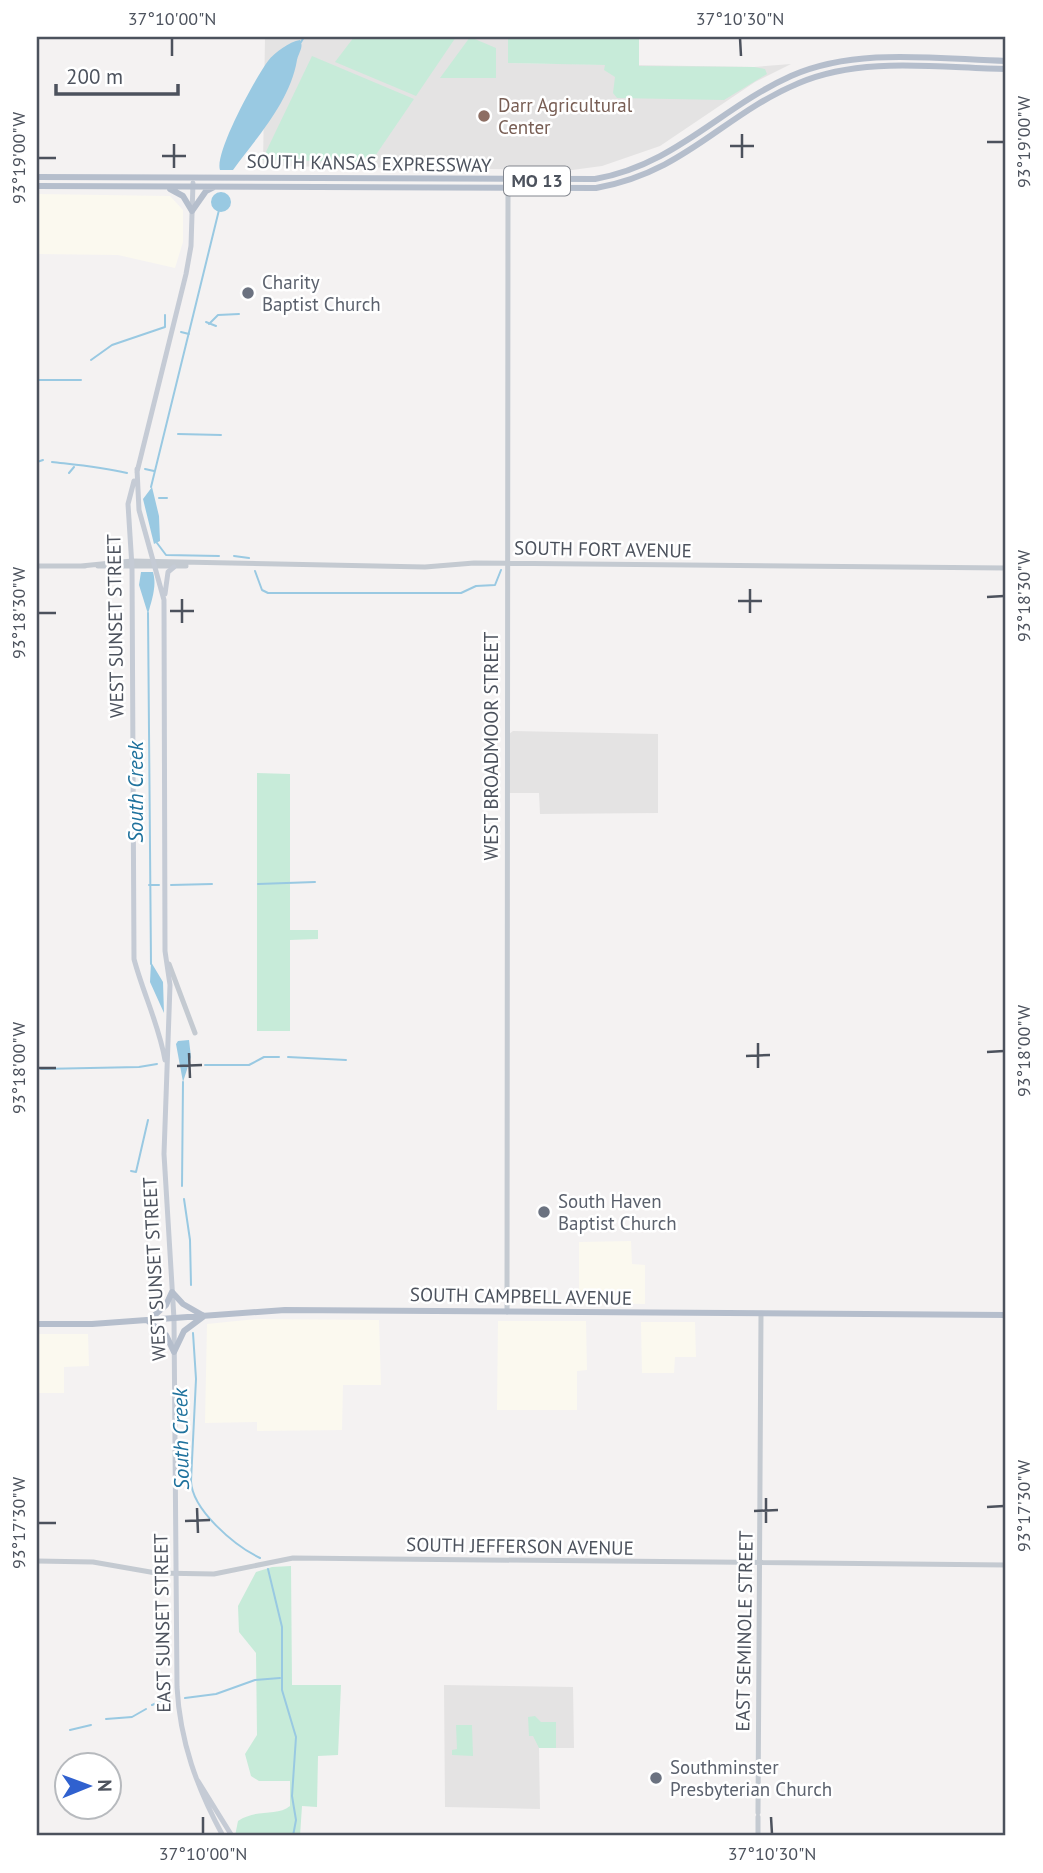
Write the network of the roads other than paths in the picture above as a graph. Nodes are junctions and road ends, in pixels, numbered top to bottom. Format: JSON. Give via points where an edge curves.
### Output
{"nodes":[{"id":1,"x":1006,"y":61,"type":"edge"},
{"id":2,"x":1006,"y":69,"type":"edge"},
{"id":3,"x":37,"y":177,"type":"edge"},
{"id":4,"x":193,"y":177,"type":"junction"},
{"id":5,"x":508,"y":180,"type":"junction"},
{"id":6,"x":37,"y":186,"type":"edge"},
{"id":7,"x":163,"y":186,"type":"junction"},
{"id":8,"x":192,"y":186,"type":"junction"},
{"id":9,"x":216,"y":186,"type":"junction"},
{"id":10,"x":508,"y":190,"type":"junction"},
{"id":11,"x":192,"y":211,"type":"junction"},
{"id":12,"x":137,"y":469,"type":"junction"},
{"id":13,"x":507,"y":563,"type":"junction"},
{"id":14,"x":132,"y":564,"type":"junction"},
{"id":15,"x":155,"y":564,"type":"junction"},
{"id":16,"x":200,"y":564,"type":"junction"},
{"id":17,"x":37,"y":566,"type":"edge"},
{"id":18,"x":174,"y":566,"type":"junction"},
{"id":19,"x":1006,"y":568,"type":"edge"},
{"id":20,"x":164,"y":600,"type":"junction"},
{"id":21,"x":165,"y":951,"type":"junction"},
{"id":22,"x":195,"y":1033,"type":"dead end"},
{"id":23,"x":167,"y":1073,"type":"junction"},
{"id":24,"x":172,"y":1292,"type":"junction"},
{"id":25,"x":507,"y":1312,"type":"junction"},
{"id":26,"x":761,"y":1314,"type":"junction"},
{"id":27,"x":1006,"y":1315,"type":"edge"},
{"id":28,"x":204,"y":1316,"type":"junction"},
{"id":29,"x":174,"y":1319,"type":"junction"},
{"id":30,"x":148,"y":1321,"type":"junction"},
{"id":31,"x":37,"y":1324,"type":"edge"},
{"id":32,"x":174,"y":1352,"type":"junction"},
{"id":33,"x":177,"y":1465,"type":"joint"},
{"id":34,"x":37,"y":1561,"type":"edge"},
{"id":35,"x":761,"y":1564,"type":"junction"},
{"id":36,"x":1006,"y":1565,"type":"edge"},
{"id":37,"x":177,"y":1574,"type":"junction"},
{"id":38,"x":196,"y":1778,"type":"junction"},
{"id":39,"x":223,"y":1836,"type":"edge"},
{"id":40,"x":232,"y":1836,"type":"edge"},
{"id":41,"x":758,"y":1836,"type":"edge"}],
"edges":[{"from":1,"to":5,"type":"main road","name":"SOUTH KANSAS EXPRESSWAY","number":"MO 13","via":[[869,58],[823,65],[763,90],[638,169],[595,179]]},
{"from":2,"to":10,"type":"main road","name":"SOUTH KANSAS EXPRESSWAY","number":"MO 13","via":[[872,67],[824,75],[779,93],[645,176],[596,188]]},
{"from":3,"to":4,"type":"main road","name":"SOUTH KANSAS EXPRESSWAY","number":"MO 13"},
{"from":4,"to":5,"type":"main road","name":"SOUTH KANSAS EXPRESSWAY","number":"MO 13"},
{"from":4,"to":8,"type":"main road","name":"WEST SUNSET STREET"},
{"from":5,"to":10,"type":"street","name":"WEST BROADMOOR STREET"},
{"from":6,"to":7,"type":"main road","name":"SOUTH KANSAS EXPRESSWAY","number":"MO 13"},
{"from":7,"to":8,"type":"main road","name":"SOUTH KANSAS EXPRESSWAY","number":"MO 13"},
{"from":7,"to":11,"type":"main road","via":[[183,196]]},
{"from":8,"to":9,"type":"main road","name":"SOUTH KANSAS EXPRESSWAY","number":"MO 13"},
{"from":8,"to":11,"type":"main road","name":"WEST SUNSET STREET"},
{"from":9,"to":10,"type":"main road","name":"SOUTH KANSAS EXPRESSWAY","number":"MO 13"},
{"from":9,"to":11,"type":"main road","via":[[206,191]]},
{"from":10,"to":13,"type":"street","name":"WEST BROADMOOR STREET"},
{"from":11,"to":12,"type":"main road","name":"WEST SUNSET STREET","via":[[186,274]]},
{"from":12,"to":14,"type":"main road","name":"WEST SUNSET STREET","via":[[128,504]]},
{"from":12,"to":15,"type":"main road","name":"WEST SUNSET STREET","via":[[139,510]]},
{"from":13,"to":16,"type":"street","name":"SOUTH FORT AVENUE","via":[[425,567]]},
{"from":13,"to":19,"type":"street","name":"SOUTH FORT AVENUE"},
{"from":13,"to":25,"type":"street","name":"WEST BROADMOOR STREET"},
{"from":14,"to":15,"type":"street","name":"SOUTH FORT AVENUE"},
{"from":14,"to":17,"type":"street","name":"SOUTH FORT AVENUE"},
{"from":14,"to":23,"type":"main road","name":"WEST SUNSET STREET","via":[[134,959],[160,1035]]},
{"from":15,"to":16,"type":"street","name":"SOUTH FORT AVENUE"},
{"from":15,"to":18,"type":"street","name":"SOUTH FORT AVENUE"},
{"from":15,"to":20,"type":"main road","name":"WEST SUNSET STREET"},
{"from":16,"to":18,"type":"street","name":"SOUTH FORT AVENUE"},
{"from":18,"to":20,"type":"main road","via":[[167,575]]},
{"from":20,"to":21,"type":"main road","name":"WEST SUNSET STREET"},
{"from":21,"to":22,"type":"street"},
{"from":21,"to":23,"type":"main road","name":"WEST SUNSET STREET","via":[[170,985]]},
{"from":23,"to":24,"type":"main road","name":"WEST SUNSET STREET","via":[[164,1154]]},
{"from":24,"to":28,"type":"main road"},
{"from":24,"to":29,"type":"main road","name":"WEST SUNSET STREET"},
{"from":24,"to":30,"type":"main road"},
{"from":25,"to":26,"type":"main road","name":"SOUTH CAMPBELL AVENUE"},
{"from":25,"to":28,"type":"main road","name":"SOUTH CAMPBELL AVENUE","via":[[285,1310]]},
{"from":26,"to":27,"type":"main road","name":"SOUTH CAMPBELL AVENUE"},
{"from":26,"to":35,"type":"street","name":"EAST SEMINOLE STREET"},
{"from":28,"to":29,"type":"main road","name":"SOUTH CAMPBELL AVENUE"},
{"from":28,"to":32,"type":"main road","via":[[184,1331]]},
{"from":29,"to":30,"type":"main road","name":"SOUTH CAMPBELL AVENUE"},
{"from":29,"to":32,"type":"main road","name":"WEST SUNSET STREET"},
{"from":30,"to":31,"type":"main road","name":"SOUTH CAMPBELL AVENUE"},
{"from":30,"to":32,"type":"main road","via":[[162,1330]]},
{"from":32,"to":33,"type":"main road","name":"WEST SUNSET STREET"},
{"from":33,"to":37,"type":"main road","name":"EAST SUNSET STREET"},
{"from":34,"to":37,"type":"street","name":"SOUTH JEFFERSON AVENUE","via":[[93,1562]]},
{"from":35,"to":36,"type":"street","name":"SOUTH JEFFERSON AVENUE"},
{"from":35,"to":37,"type":"street","name":"SOUTH JEFFERSON AVENUE","via":[[293,1558],[228,1573]]},
{"from":35,"to":41,"type":"street","name":"EAST SEMINOLE STREET"},
{"from":37,"to":38,"type":"main road","name":"EAST SUNSET STREET","via":[[179,1723]]},
{"from":38,"to":39,"type":"main road","name":"EAST SUNSET STREET"},
{"from":38,"to":40,"type":"main road","name":"EAST SUNSET STREET"}]}
